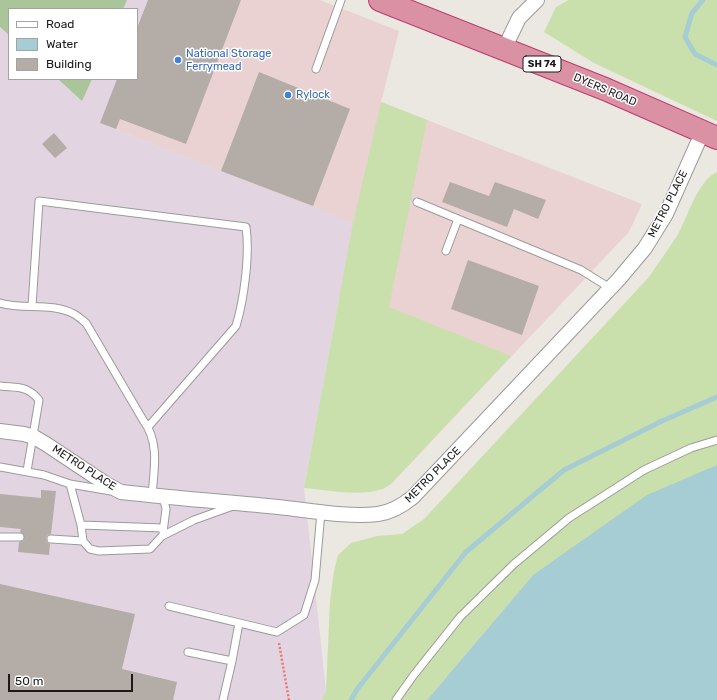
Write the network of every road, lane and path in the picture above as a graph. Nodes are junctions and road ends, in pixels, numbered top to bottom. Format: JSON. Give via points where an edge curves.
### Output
{"nodes":[{"id":1,"x":341,"y":0,"type":"edge"},
{"id":2,"x":380,"y":0,"type":"edge"},
{"id":3,"x":537,"y":0,"type":"edge"},
{"id":4,"x":504,"y":48,"type":"junction"},
{"id":5,"x":316,"y":69,"type":"dead end"},
{"id":6,"x":710,"y":134,"type":"edge"},
{"id":7,"x":417,"y":202,"type":"dead end"},
{"id":8,"x":458,"y":219,"type":"junction"},
{"id":9,"x":446,"y":251,"type":"dead end"},
{"id":10,"x":610,"y":288,"type":"junction"},
{"id":11,"x":0,"y":303,"type":"edge"},
{"id":12,"x":32,"y":306,"type":"junction"},
{"id":13,"x":0,"y":386,"type":"edge"},
{"id":14,"x":148,"y":427,"type":"junction"},
{"id":15,"x":0,"y":431,"type":"edge"},
{"id":16,"x":34,"y":437,"type":"junction"},
{"id":17,"x":717,"y":440,"type":"edge"},
{"id":18,"x":0,"y":467,"type":"edge"},
{"id":19,"x":27,"y":472,"type":"junction"},
{"id":20,"x":70,"y":484,"type":"junction"},
{"id":21,"x":121,"y":492,"type":"junction"},
{"id":22,"x":157,"y":496,"type":"junction"},
{"id":23,"x":241,"y":503,"type":"junction"},
{"id":24,"x":321,"y":512,"type":"junction"},
{"id":25,"x":81,"y":525,"type":"junction"},
{"id":26,"x":164,"y":528,"type":"junction"},
{"id":27,"x":162,"y":536,"type":"junction"},
{"id":28,"x":0,"y":537,"type":"edge"},
{"id":29,"x":20,"y":537,"type":"dead end"},
{"id":30,"x":51,"y":539,"type":"dead end"},
{"id":31,"x":83,"y":541,"type":"junction"},
{"id":32,"x":169,"y":606,"type":"dead end"},
{"id":33,"x":240,"y":623,"type":"junction"},
{"id":34,"x":277,"y":632,"type":"junction"},
{"id":35,"x":188,"y":652,"type":"dead end"},
{"id":36,"x":232,"y":661,"type":"junction"},
{"id":37,"x":223,"y":700,"type":"edge"},
{"id":38,"x":289,"y":700,"type":"edge"},
{"id":39,"x":396,"y":700,"type":"edge"}],
"edges":[{"from":1,"to":5,"type":"lane"},
{"from":2,"to":4,"type":"highway","name":"DYERS ROAD","number":"SH 74"},
{"from":3,"to":4,"type":"street","via":[[519,18]]},
{"from":4,"to":6,"type":"highway","name":"DYERS ROAD","number":"SH 74"},
{"from":6,"to":10,"type":"street","name":"METRO PLACE","via":[[645,248]]},
{"from":7,"to":8,"type":"lane"},
{"from":8,"to":9,"type":"lane"},
{"from":8,"to":10,"type":"lane","via":[[581,270]]},
{"from":10,"to":24,"type":"street","name":"METRO PLACE","via":[[413,497],[400,507],[376,514]]},
{"from":11,"to":12,"type":"lane"},
{"from":12,"to":14,"type":"lane","via":[[55,308],[75,314],[86,323]]},
{"from":12,"to":14,"type":"lane","via":[[40,201],[246,227],[248,240],[244,288],[236,326]]},
{"from":13,"to":16,"type":"lane","via":[[24,388],[33,392],[39,400]]},
{"from":14,"to":22,"type":"lane","via":[[155,454]]},
{"from":15,"to":16,"type":"street","name":"METRO PLACE"},
{"from":16,"to":19,"type":"lane"},
{"from":16,"to":21,"type":"street","name":"METRO PLACE"},
{"from":17,"to":39,"type":"lane","via":[[691,448],[644,470],[569,518],[514,564],[460,617]]},
{"from":18,"to":19,"type":"lane"},
{"from":19,"to":20,"type":"lane"},
{"from":20,"to":21,"type":"lane"},
{"from":20,"to":25,"type":"lane"},
{"from":21,"to":22,"type":"street","name":"METRO PLACE"},
{"from":22,"to":23,"type":"street","name":"METRO PLACE"},
{"from":22,"to":26,"type":"lane","via":[[166,509]]},
{"from":23,"to":24,"type":"street","name":"METRO PLACE"},
{"from":23,"to":27,"type":"lane","via":[[194,520]]},
{"from":24,"to":34,"type":"lane","via":[[315,580],[304,615]]},
{"from":25,"to":26,"type":"lane"},
{"from":25,"to":31,"type":"lane"},
{"from":26,"to":27,"type":"lane"},
{"from":27,"to":31,"type":"lane","via":[[150,549],[99,551],[90,549]]},
{"from":28,"to":29,"type":"lane"},
{"from":30,"to":31,"type":"lane"},
{"from":32,"to":33,"type":"lane"},
{"from":33,"to":34,"type":"lane"},
{"from":33,"to":36,"type":"lane"},
{"from":34,"to":38,"type":"path"},
{"from":35,"to":36,"type":"lane"},
{"from":36,"to":37,"type":"lane"}]}
